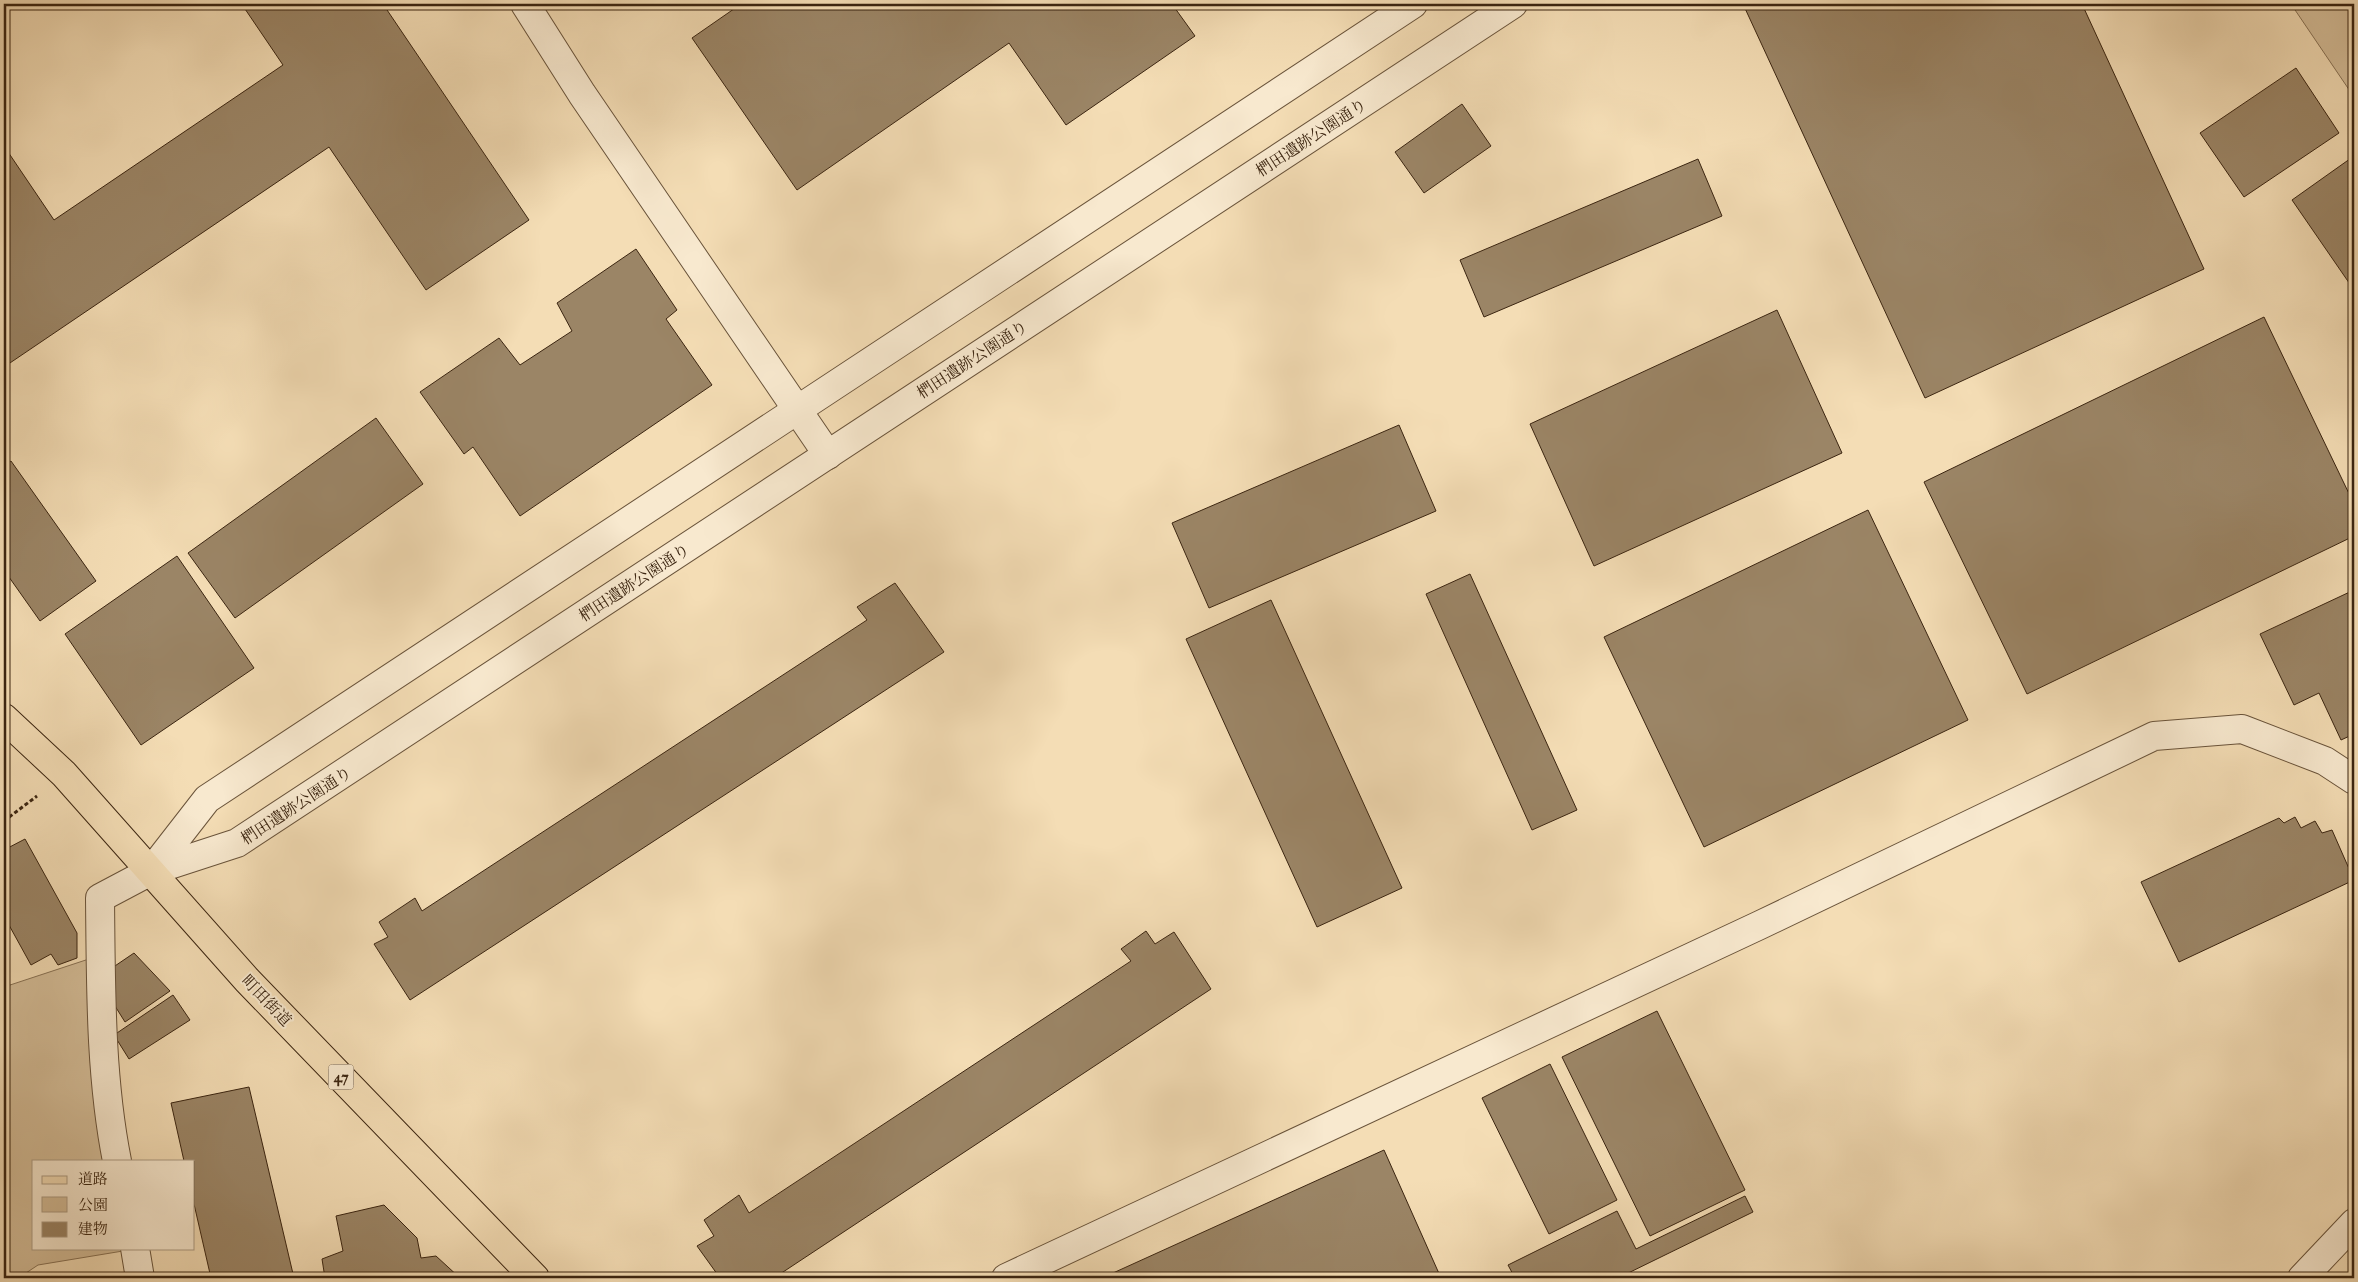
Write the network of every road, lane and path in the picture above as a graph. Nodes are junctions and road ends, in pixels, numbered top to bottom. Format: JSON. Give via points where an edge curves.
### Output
{"nodes":[{"id":1,"x":525,"y":4,"type":"edge"},
{"id":2,"x":1413,"y":4,"type":"edge"},
{"id":3,"x":1513,"y":4,"type":"edge"},
{"id":4,"x":797,"y":410,"type":"junction"},
{"id":5,"x":828,"y":455,"type":"junction"},
{"id":6,"x":4,"y":718,"type":"edge"},
{"id":7,"x":64,"y":774,"type":"junction"},
{"id":8,"x":2354,"y":780,"type":"edge"},
{"id":9,"x":4,"y":821,"type":"edge"},
{"id":10,"x":151,"y":871,"type":"junction"},
{"id":11,"x":117,"y":1160,"type":"edge"},
{"id":12,"x":2354,"y":1224,"type":"edge"},
{"id":13,"x":135,"y":1250,"type":"edge"},
{"id":14,"x":140,"y":1278,"type":"edge"},
{"id":15,"x":535,"y":1278,"type":"edge"},
{"id":16,"x":1006,"y":1278,"type":"edge"},
{"id":17,"x":2302,"y":1278,"type":"edge"}],
"edges":[{"from":1,"to":4,"type":"street","via":[[582,94]]},
{"from":2,"to":4,"type":"street"},
{"from":3,"to":5,"type":"street","name":"椚田遺跡公園通り"},
{"from":4,"to":5,"type":"street"},
{"from":4,"to":10,"type":"street","via":[[207,799]]},
{"from":5,"to":10,"type":"street","name":"椚田遺跡公園通り","via":[[237,843]]},
{"from":6,"to":7,"type":"main road","name":"町田街道","number":"47"},
{"from":7,"to":9,"type":"path"},
{"from":7,"to":10,"type":"main road","name":"町田街道","number":"47"},
{"from":8,"to":16,"type":"street","via":[[2325,761],[2242,729],[2154,736],[1751,930]]},
{"from":10,"to":11,"type":"street","via":[[100,898],[102,1013],[110,1124]]},
{"from":10,"to":15,"type":"main road","name":"町田街道","number":"47","via":[[247,980]]},
{"from":12,"to":17,"type":"street"},
{"from":13,"to":14,"type":"street"}]}
